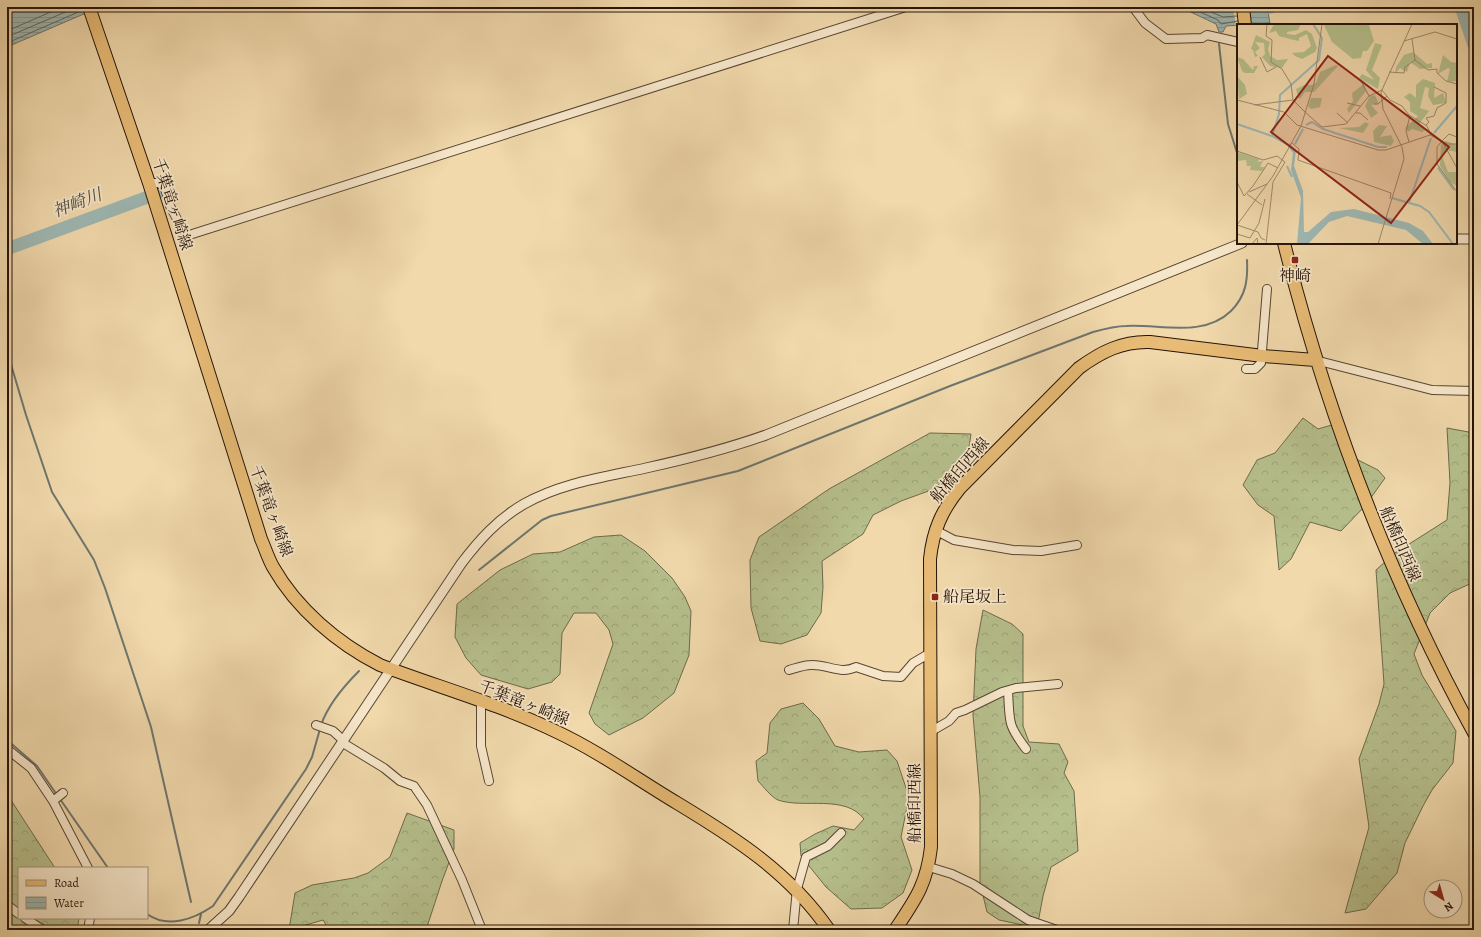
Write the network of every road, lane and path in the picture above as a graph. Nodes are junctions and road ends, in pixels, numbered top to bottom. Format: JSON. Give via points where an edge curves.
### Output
{"nodes":[{"id":1,"x":906,"y":7,"type":"edge"},
{"id":2,"x":1133,"y":7,"type":"edge"},
{"id":3,"x":1243,"y":7,"type":"edge"},
{"id":4,"x":91,"y":11,"type":"edge"},
{"id":5,"x":1245,"y":24,"type":"edge"},
{"id":6,"x":1237,"y":42,"type":"edge"},
{"id":7,"x":151,"y":190,"type":"junction"},
{"id":8,"x":1457,"y":239,"type":"edge"},
{"id":9,"x":1474,"y":239,"type":"edge"},
{"id":10,"x":1240,"y":244,"type":"edge"},
{"id":11,"x":1284,"y":244,"type":"edge"},
{"id":12,"x":1267,"y":289,"type":"dead end"},
{"id":13,"x":1263,"y":356,"type":"junction"},
{"id":14,"x":1315,"y":360,"type":"junction"},
{"id":15,"x":1246,"y":370,"type":"dead end"},
{"id":16,"x":1474,"y":391,"type":"edge"},
{"id":17,"x":935,"y":530,"type":"junction"},
{"id":18,"x":1077,"y":545,"type":"dead end"},
{"id":19,"x":930,"y":653,"type":"junction"},
{"id":20,"x":392,"y":670,"type":"junction"},
{"id":21,"x":789,"y":670,"type":"dead end"},
{"id":22,"x":1058,"y":684,"type":"dead end"},
{"id":23,"x":1008,"y":691,"type":"junction"},
{"id":24,"x":481,"y":702,"type":"junction"},
{"id":25,"x":316,"y":725,"type":"dead end"},
{"id":26,"x":930,"y":732,"type":"junction"},
{"id":27,"x":1474,"y":733,"type":"edge"},
{"id":28,"x":343,"y":742,"type":"junction"},
{"id":29,"x":7,"y":749,"type":"edge"},
{"id":30,"x":1026,"y":750,"type":"dead end"},
{"id":31,"x":488,"y":780,"type":"dead end"},
{"id":32,"x":63,"y":793,"type":"dead end"},
{"id":33,"x":53,"y":801,"type":"junction"},
{"id":34,"x":842,"y":833,"type":"dead end"},
{"id":35,"x":87,"y":867,"type":"edge"},
{"id":36,"x":929,"y":867,"type":"junction"},
{"id":37,"x":796,"y":889,"type":"junction"},
{"id":38,"x":7,"y":905,"type":"edge"},
{"id":39,"x":18,"y":913,"type":"edge"},
{"id":40,"x":26,"y":919,"type":"edge"},
{"id":41,"x":90,"y":919,"type":"edge"},
{"id":42,"x":43,"y":930,"type":"edge"},
{"id":43,"x":88,"y":930,"type":"edge"},
{"id":44,"x":209,"y":930,"type":"edge"},
{"id":45,"x":482,"y":930,"type":"edge"},
{"id":46,"x":793,"y":930,"type":"edge"},
{"id":47,"x":829,"y":930,"type":"edge"},
{"id":48,"x":895,"y":930,"type":"edge"},
{"id":49,"x":1057,"y":930,"type":"edge"}],
"edges":[{"from":1,"to":7,"type":"street","via":[[186,236],[170,206],[165,188],[159,183]]},
{"from":2,"to":6,"type":"street","via":[[1145,23],[1166,39],[1202,38],[1207,35]]},
{"from":3,"to":5,"type":"main road"},
{"from":4,"to":7,"type":"main road","name":"千葉竜ヶ崎線"},
{"from":7,"to":20,"type":"main road","name":"千葉竜ヶ崎線","via":[[256,523],[273,567],[311,614],[338,639],[363,656]]},
{"from":8,"to":9,"type":"street"},
{"from":10,"to":20,"type":"street","via":[[766,435],[699,456],[566,486],[536,498],[503,519],[476,545]]},
{"from":11,"to":14,"type":"main road","name":"船橋印西線"},
{"from":12,"to":13,"type":"street"},
{"from":13,"to":14,"type":"main road","name":"船橋印西線"},
{"from":13,"to":15,"type":"street","via":[[1259,367]]},
{"from":13,"to":17,"type":"main road","name":"船橋印西線","via":[[1138,341],[1107,349],[1079,368],[960,488],[944,509]]},
{"from":14,"to":16,"type":"street","via":[[1432,390]]},
{"from":14,"to":27,"type":"main road","name":"船橋印西線","via":[[1361,493],[1387,556],[1421,632]]},
{"from":17,"to":18,"type":"street","via":[[954,540],[1013,550],[1041,551]]},
{"from":17,"to":19,"type":"main road","name":"船橋印西線","via":[[930,558]]},
{"from":19,"to":21,"type":"street","via":[[913,663],[901,677],[883,676],[856,666],[849,670],[839,670],[812,665]]},
{"from":19,"to":26,"type":"main road","name":"船橋印西線"},
{"from":20,"to":24,"type":"main road","name":"千葉竜ヶ崎線"},
{"from":20,"to":28,"type":"street"},
{"from":22,"to":23,"type":"street","via":[[1043,684]]},
{"from":23,"to":26,"type":"street","via":[[956,712],[949,721]]},
{"from":23,"to":30,"type":"street","via":[[1011,728]]},
{"from":24,"to":31,"type":"street","via":[[482,746]]},
{"from":24,"to":37,"type":"main road","name":"千葉竜ヶ崎線","via":[[554,730],[608,760],[742,844]]},
{"from":25,"to":28,"type":"street","via":[[333,731]]},
{"from":26,"to":36,"type":"main road","name":"船橋印西線"},
{"from":28,"to":44,"type":"street","via":[[240,897]]},
{"from":28,"to":45,"type":"street","via":[[400,781],[414,786],[427,805]]},
{"from":29,"to":33,"type":"street","via":[[31,768]]},
{"from":32,"to":33,"type":"street"},
{"from":33,"to":35,"type":"street"},
{"from":34,"to":37,"type":"street","via":[[828,846],[806,857]]},
{"from":36,"to":48,"type":"main road","name":"船橋印西線","via":[[920,891]]},
{"from":36,"to":49,"type":"street","via":[[973,884],[1028,920]]},
{"from":37,"to":46,"type":"street"},
{"from":37,"to":47,"type":"main road","name":"千葉竜ヶ崎線"},
{"from":38,"to":39,"type":"street"},
{"from":40,"to":42,"type":"street"},
{"from":41,"to":43,"type":"street"}]}
